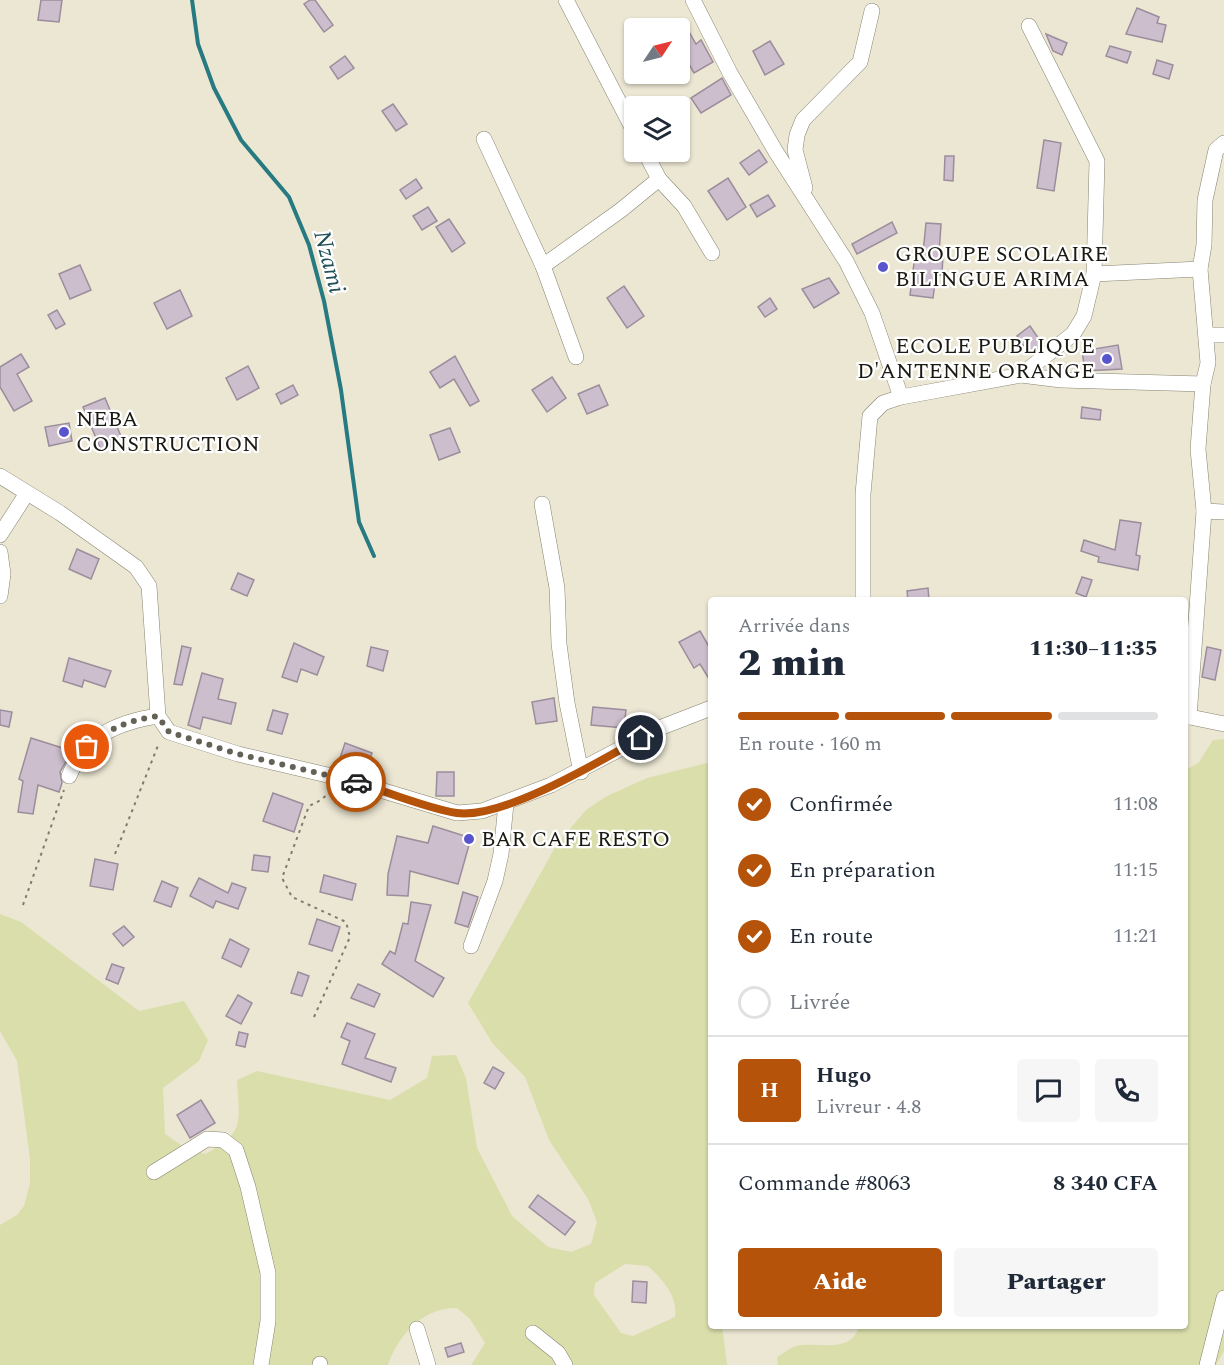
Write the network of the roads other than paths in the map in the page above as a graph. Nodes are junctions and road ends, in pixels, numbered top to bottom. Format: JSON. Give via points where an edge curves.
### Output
{"nodes":[{"id":1,"x":566,"y":0,"type":"edge"},
{"id":2,"x":693,"y":0,"type":"edge"},
{"id":3,"x":872,"y":11,"type":"dead end"},
{"id":4,"x":1029,"y":26,"type":"dead end"},
{"id":5,"x":624,"y":112,"type":"edge"},
{"id":6,"x":484,"y":139,"type":"dead end"},
{"id":7,"x":1224,"y":143,"type":"edge"},
{"id":8,"x":650,"y":162,"type":"edge"},
{"id":9,"x":659,"y":179,"type":"junction"},
{"id":10,"x":809,"y":203,"type":"junction"},
{"id":11,"x":712,"y":253,"type":"dead end"},
{"id":12,"x":543,"y":266,"type":"junction"},
{"id":13,"x":1200,"y":269,"type":"junction"},
{"id":14,"x":1094,"y":274,"type":"junction"},
{"id":15,"x":1207,"y":335,"type":"junction"},
{"id":16,"x":1224,"y":336,"type":"edge"},
{"id":17,"x":576,"y":357,"type":"dead end"},
{"id":18,"x":1021,"y":375,"type":"junction"},
{"id":19,"x":1203,"y":384,"type":"junction"},
{"id":20,"x":901,"y":397,"type":"junction"},
{"id":21,"x":0,"y":476,"type":"edge"},
{"id":22,"x":27,"y":493,"type":"junction"},
{"id":23,"x":542,"y":504,"type":"dead end"},
{"id":24,"x":1204,"y":512,"type":"junction"},
{"id":25,"x":1224,"y":512,"type":"edge"},
{"id":26,"x":0,"y":535,"type":"edge"},
{"id":27,"x":0,"y":552,"type":"edge"},
{"id":28,"x":0,"y":596,"type":"edge"},
{"id":29,"x":863,"y":597,"type":"edge"},
{"id":30,"x":1188,"y":705,"type":"edge"},
{"id":31,"x":708,"y":709,"type":"edge"},
{"id":32,"x":1188,"y":717,"type":"edge"},
{"id":33,"x":161,"y":722,"type":"junction"},
{"id":34,"x":1224,"y":724,"type":"edge"},
{"id":35,"x":581,"y":772,"type":"junction"},
{"id":36,"x":69,"y":776,"type":"road end"},
{"id":37,"x":506,"y":804,"type":"junction"},
{"id":38,"x":471,"y":946,"type":"dead end"},
{"id":39,"x":154,"y":1172,"type":"dead end"},
{"id":40,"x":1224,"y":1298,"type":"edge"},
{"id":41,"x":417,"y":1329,"type":"dead end"},
{"id":42,"x":533,"y":1333,"type":"dead end"},
{"id":43,"x":261,"y":1365,"type":"edge"},
{"id":44,"x":428,"y":1365,"type":"edge"},
{"id":45,"x":565,"y":1365,"type":"edge"},
{"id":46,"x":1207,"y":1365,"type":"edge"}],
"edges":[{"from":1,"to":5,"type":"street"},
{"from":2,"to":10,"type":"street","via":[[730,73]]},
{"from":3,"to":10,"type":"street","via":[[860,62],[803,120],[797,135],[795,150]]},
{"from":4,"to":14,"type":"street","via":[[1097,161]]},
{"from":6,"to":12,"type":"street"},
{"from":7,"to":13,"type":"street","via":[[1216,150],[1210,170]]},
{"from":8,"to":9,"type":"street"},
{"from":9,"to":11,"type":"street","via":[[684,206]]},
{"from":9,"to":12,"type":"street"},
{"from":10,"to":20,"type":"street","via":[[846,261],[872,313]]},
{"from":12,"to":17,"type":"street"},
{"from":13,"to":14,"type":"street"},
{"from":13,"to":15,"type":"street"},
{"from":14,"to":18,"type":"street","via":[[1084,316],[1073,334]]},
{"from":15,"to":16,"type":"street"},
{"from":15,"to":19,"type":"street","via":[[1208,363]]},
{"from":18,"to":19,"type":"street","via":[[1061,380]]},
{"from":18,"to":20,"type":"street"},
{"from":19,"to":24,"type":"street","via":[[1198,448]]},
{"from":20,"to":29,"type":"street","via":[[883,403],[870,416],[863,494]]},
{"from":21,"to":22,"type":"street"},
{"from":22,"to":26,"type":"street"},
{"from":22,"to":33,"type":"street","via":[[144,576],[149,586]]},
{"from":23,"to":35,"type":"street","via":[[557,588],[567,703]]},
{"from":24,"to":25,"type":"street"},
{"from":24,"to":30,"type":"street"},
{"from":27,"to":28,"type":"street"},
{"from":31,"to":35,"type":"street","via":[[662,727]]},
{"from":32,"to":34,"type":"street"},
{"from":33,"to":36,"type":"street","via":[[135,719],[108,730],[77,757]]},
{"from":33,"to":37,"type":"street","via":[[238,754],[344,778],[457,813]]},
{"from":35,"to":37,"type":"street"},
{"from":37,"to":38,"type":"street","via":[[495,880]]},
{"from":39,"to":43,"type":"street","via":[[207,1139],[223,1140],[236,1150],[268,1273],[268,1321]]},
{"from":40,"to":46,"type":"street"},
{"from":41,"to":44,"type":"street"},
{"from":42,"to":45,"type":"street","via":[[558,1353]]}]}
